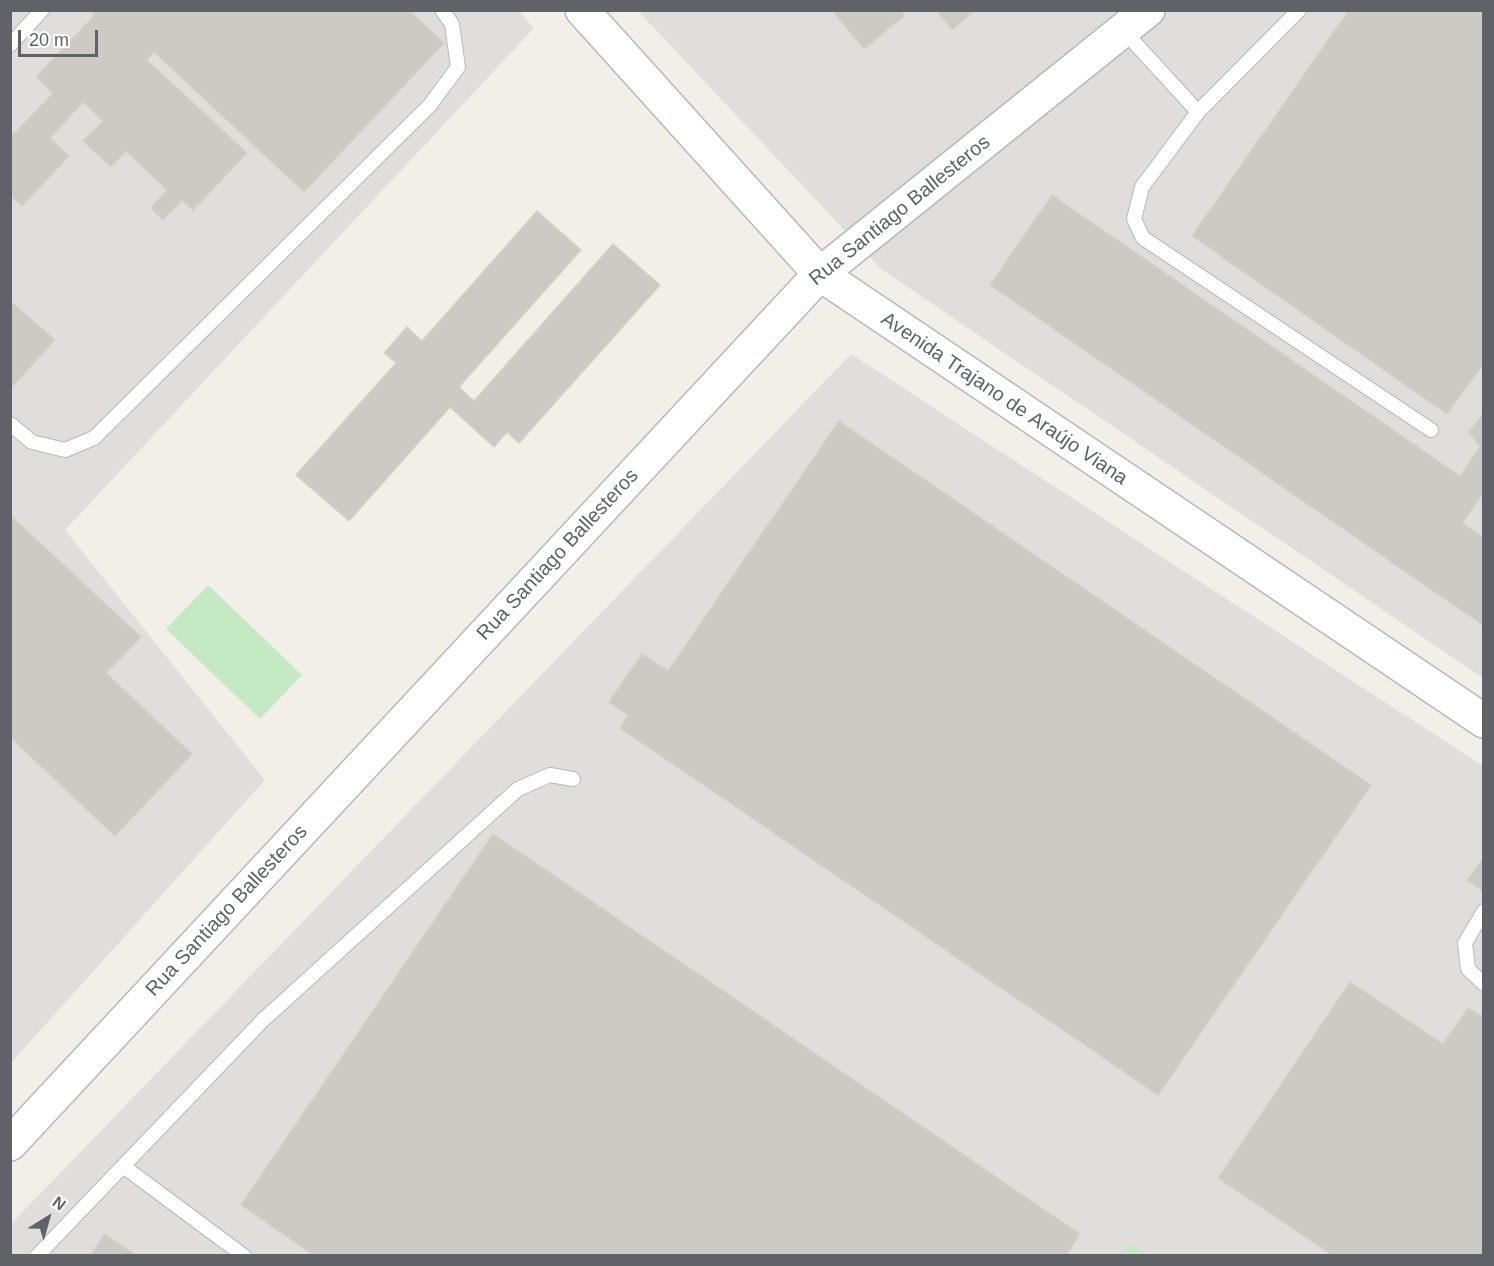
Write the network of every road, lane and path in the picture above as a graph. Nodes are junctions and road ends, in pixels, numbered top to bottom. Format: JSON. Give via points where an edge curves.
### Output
{"nodes":[{"id":1,"x":42,"y":10,"type":"edge"},
{"id":2,"x":442,"y":10,"type":"edge"},
{"id":3,"x":582,"y":10,"type":"edge"},
{"id":4,"x":1299,"y":10,"type":"edge"},
{"id":5,"x":1135,"y":20,"type":"edge"},
{"id":6,"x":10,"y":45,"type":"edge"},
{"id":7,"x":1198,"y":112,"type":"junction"},
{"id":8,"x":820,"y":274,"type":"junction"},
{"id":9,"x":10,"y":424,"type":"edge"},
{"id":10,"x":1431,"y":430,"type":"dead end"},
{"id":11,"x":1484,"y":721,"type":"edge"},
{"id":12,"x":573,"y":778,"type":"dead end"},
{"id":13,"x":1484,"y":911,"type":"edge"},
{"id":14,"x":1484,"y":984,"type":"edge"},
{"id":15,"x":10,"y":1144,"type":"edge"},
{"id":16,"x":123,"y":1166,"type":"junction"},
{"id":17,"x":37,"y":1256,"type":"edge"},
{"id":18,"x":244,"y":1256,"type":"edge"}],
"edges":[{"from":1,"to":6,"type":"lane"},
{"from":2,"to":9,"type":"lane","via":[[452,24],[458,68],[430,105],[94,438],[65,450],[32,442]]},
{"from":3,"to":8,"type":"street","name":"Avenida Trajano de Araújo Viana"},
{"from":4,"to":7,"type":"lane"},
{"from":5,"to":7,"type":"lane"},
{"from":5,"to":8,"type":"street","name":"Rua Santiago Ballesteros"},
{"from":7,"to":10,"type":"lane","via":[[1142,187],[1134,219],[1143,238]]},
{"from":8,"to":11,"type":"street","name":"Avenida Trajano de Araújo Viana"},
{"from":8,"to":15,"type":"street","name":"Rua Santiago Ballesteros"},
{"from":12,"to":16,"type":"lane","via":[[550,775],[518,789],[263,1020]]},
{"from":13,"to":14,"type":"lane","via":[[1465,943],[1468,969]]},
{"from":16,"to":17,"type":"lane"},
{"from":16,"to":18,"type":"lane"}]}
